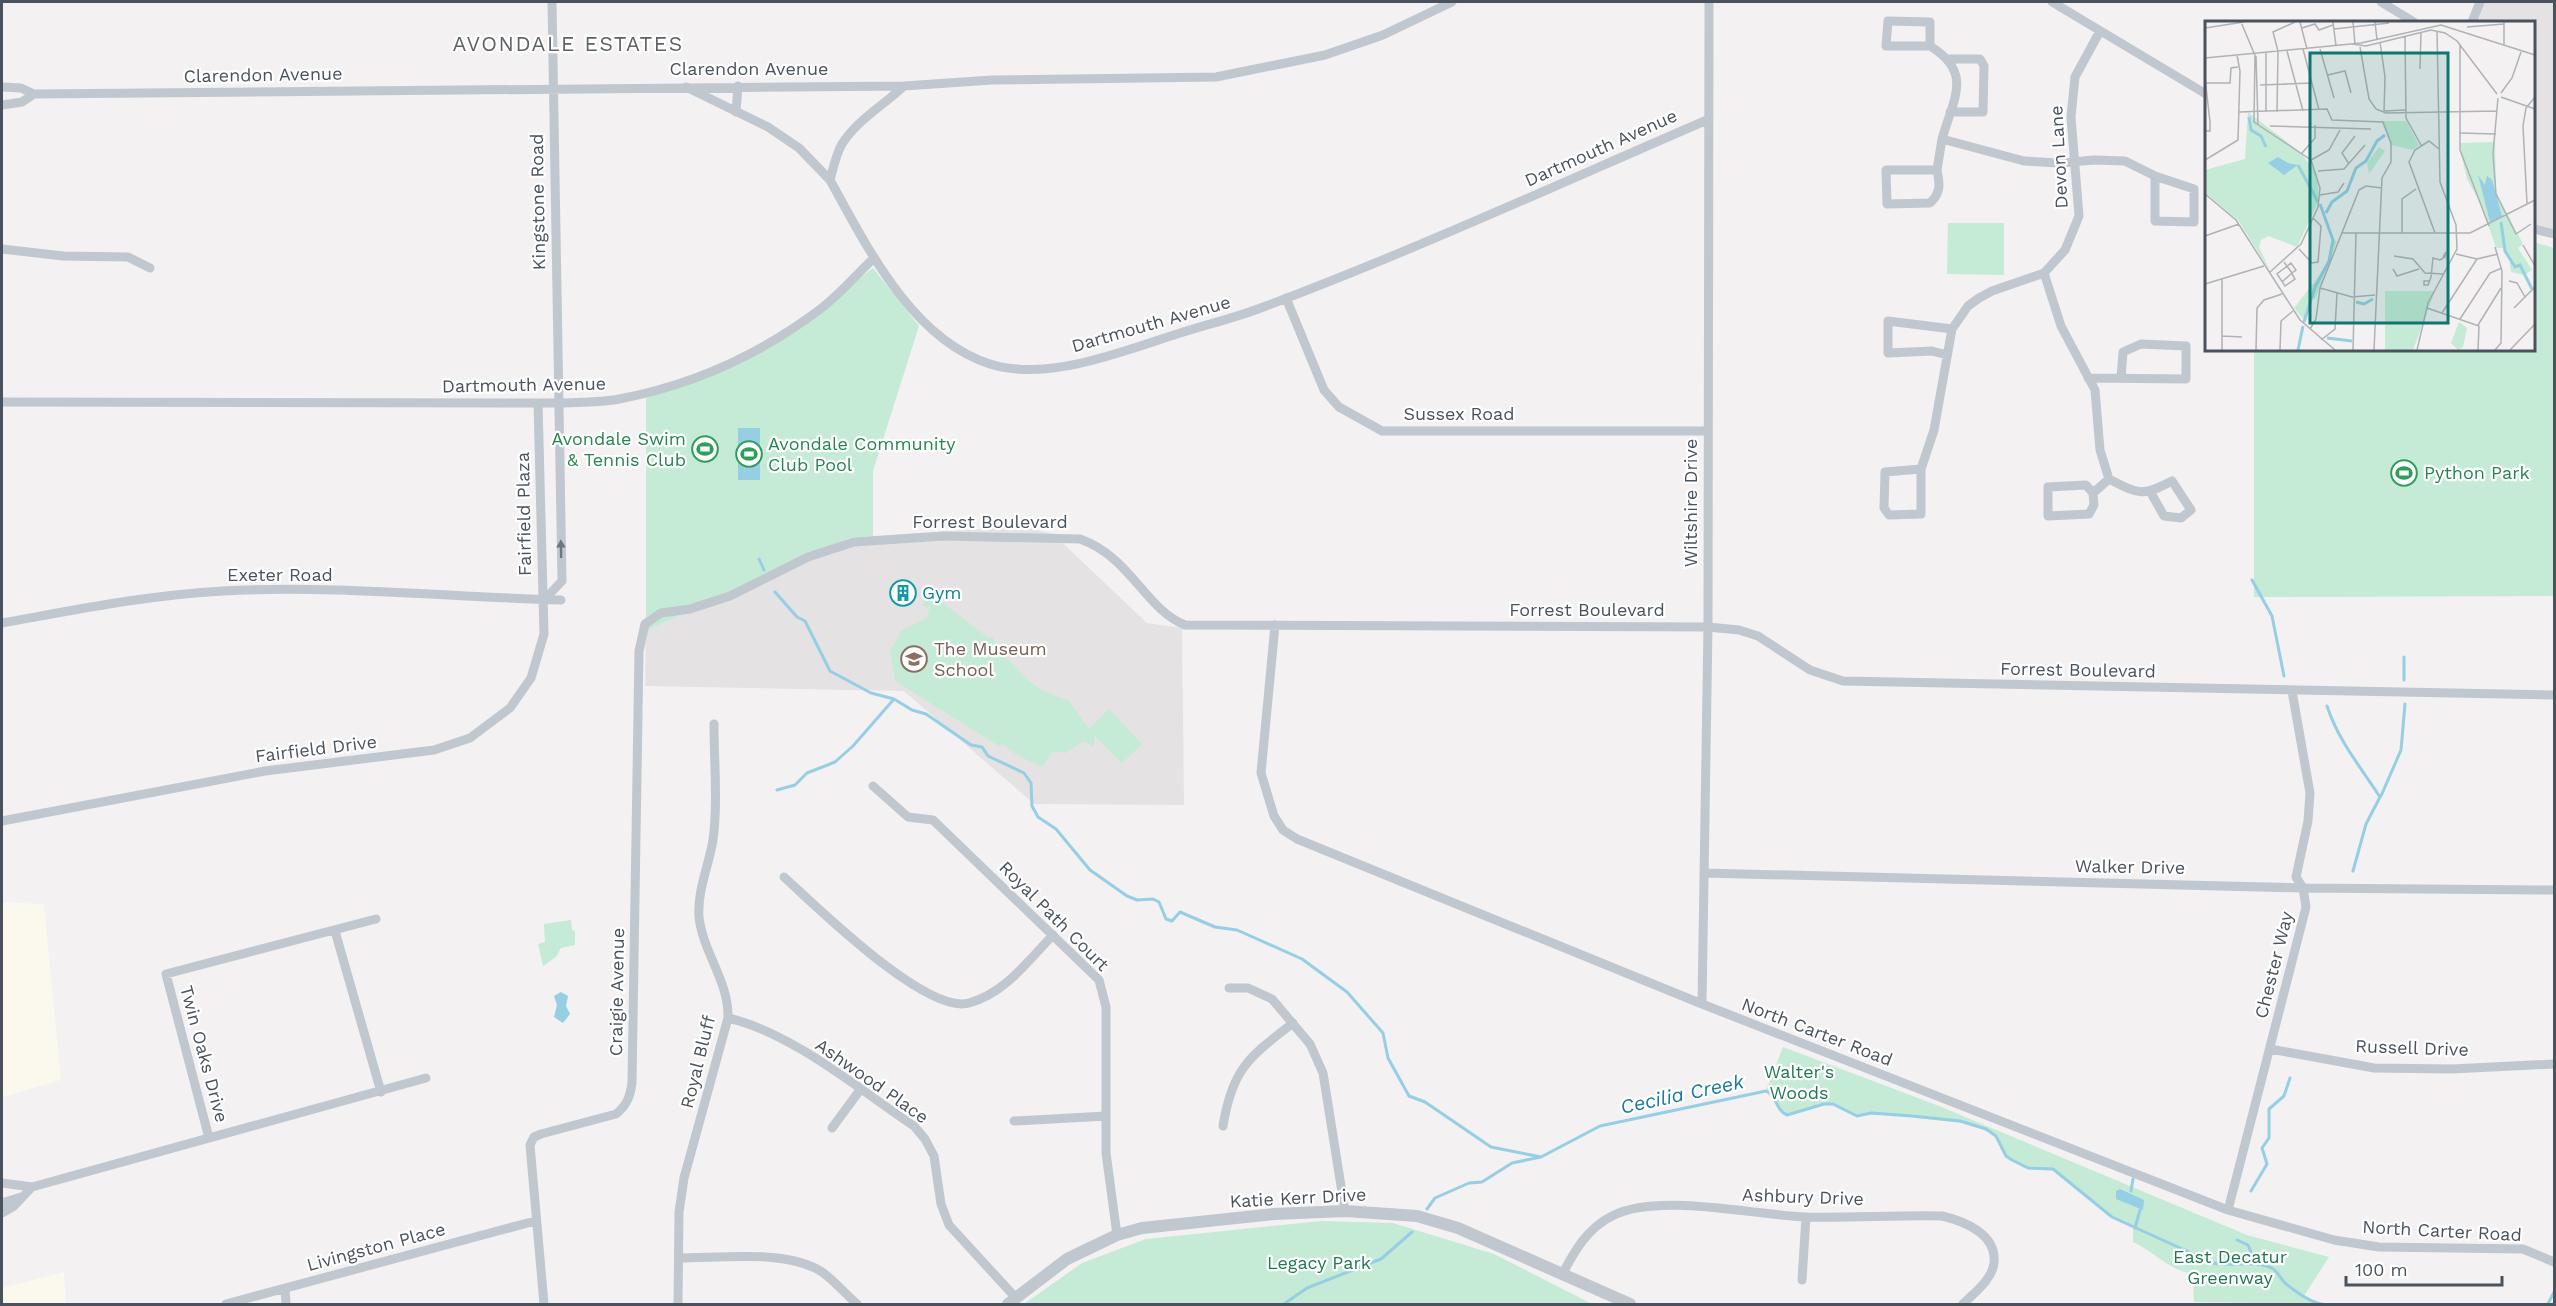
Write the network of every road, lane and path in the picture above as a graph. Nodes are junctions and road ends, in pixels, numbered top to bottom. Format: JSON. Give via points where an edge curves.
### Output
{"nodes":[{"id":1,"x":552,"y":2,"type":"edge"},
{"id":2,"x":1452,"y":2,"type":"edge"},
{"id":3,"x":1709,"y":2,"type":"edge"},
{"id":4,"x":2052,"y":2,"type":"edge"},
{"id":5,"x":2381,"y":2,"type":"edge"},
{"id":6,"x":2480,"y":2,"type":"edge"},
{"id":7,"x":2412,"y":21,"type":"edge"},
{"id":8,"x":2472,"y":21,"type":"edge"},
{"id":9,"x":2100,"y":31,"type":"junction"},
{"id":10,"x":1930,"y":46,"type":"junction"},
{"id":11,"x":1949,"y":58,"type":"junction"},
{"id":12,"x":684,"y":86,"type":"junction"},
{"id":13,"x":738,"y":86,"type":"junction"},
{"id":14,"x":904,"y":86,"type":"junction"},
{"id":15,"x":2,"y":87,"type":"edge"},
{"id":16,"x":553,"y":88,"type":"junction"},
{"id":17,"x":2205,"y":93,"type":"edge"},
{"id":18,"x":34,"y":94,"type":"junction"},
{"id":19,"x":2,"y":105,"type":"edge"},
{"id":20,"x":736,"y":112,"type":"junction"},
{"id":21,"x":1950,"y":112,"type":"junction"},
{"id":22,"x":1707,"y":120,"type":"junction"},
{"id":23,"x":1942,"y":139,"type":"junction"},
{"id":24,"x":2076,"y":161,"type":"junction"},
{"id":25,"x":1937,"y":170,"type":"junction"},
{"id":26,"x":2155,"y":176,"type":"junction"},
{"id":27,"x":830,"y":180,"type":"junction"},
{"id":28,"x":2535,"y":230,"type":"edge"},
{"id":29,"x":2554,"y":234,"type":"edge"},
{"id":30,"x":2,"y":249,"type":"edge"},
{"id":31,"x":873,"y":259,"type":"junction"},
{"id":32,"x":150,"y":268,"type":"dead end"},
{"id":33,"x":2044,"y":273,"type":"junction"},
{"id":34,"x":1286,"y":298,"type":"junction"},
{"id":35,"x":1952,"y":329,"type":"junction"},
{"id":36,"x":1947,"y":355,"type":"junction"},
{"id":37,"x":2088,"y":378,"type":"junction"},
{"id":38,"x":2121,"y":378,"type":"junction"},
{"id":39,"x":2,"y":402,"type":"edge"},
{"id":40,"x":538,"y":403,"type":"junction"},
{"id":41,"x":559,"y":403,"type":"junction"},
{"id":42,"x":1707,"y":431,"type":"junction"},
{"id":43,"x":1921,"y":469,"type":"junction"},
{"id":44,"x":2109,"y":479,"type":"junction"},
{"id":45,"x":2093,"y":493,"type":"junction"},
{"id":46,"x":2151,"y":493,"type":"junction"},
{"id":47,"x":544,"y":600,"type":"junction"},
{"id":48,"x":561,"y":600,"type":"dead end"},
{"id":49,"x":654,"y":616,"type":"joint"},
{"id":50,"x":2,"y":623,"type":"edge"},
{"id":51,"x":1275,"y":625,"type":"junction"},
{"id":52,"x":1708,"y":627,"type":"junction"},
{"id":53,"x":2292,"y":691,"type":"junction"},
{"id":54,"x":2554,"y":695,"type":"edge"},
{"id":55,"x":714,"y":724,"type":"dead end"},
{"id":56,"x":873,"y":786,"type":"dead end"},
{"id":57,"x":2,"y":821,"type":"edge"},
{"id":58,"x":1704,"y":873,"type":"junction"},
{"id":59,"x":784,"y":877,"type":"dead end"},
{"id":60,"x":2303,"y":888,"type":"junction"},
{"id":61,"x":2554,"y":890,"type":"edge"},
{"id":62,"x":376,"y":919,"type":"dead end"},
{"id":63,"x":335,"y":931,"type":"junction"},
{"id":64,"x":1053,"y":935,"type":"junction"},
{"id":65,"x":1229,"y":988,"type":"dead end"},
{"id":66,"x":1702,"y":1004,"type":"junction"},
{"id":67,"x":728,"y":1018,"type":"junction"},
{"id":68,"x":1293,"y":1023,"type":"junction"},
{"id":69,"x":2270,"y":1049,"type":"junction"},
{"id":70,"x":2554,"y":1064,"type":"edge"},
{"id":71,"x":426,"y":1078,"type":"dead end"},
{"id":72,"x":860,"y":1090,"type":"junction"},
{"id":73,"x":381,"y":1092,"type":"junction"},
{"id":74,"x":1106,"y":1116,"type":"junction"},
{"id":75,"x":1014,"y":1121,"type":"dead end"},
{"id":76,"x":1223,"y":1126,"type":"dead end"},
{"id":77,"x":832,"y":1128,"type":"dead end"},
{"id":78,"x":208,"y":1138,"type":"junction"},
{"id":79,"x":2,"y":1184,"type":"edge"},
{"id":80,"x":32,"y":1187,"type":"junction"},
{"id":81,"x":21,"y":1197,"type":"junction"},
{"id":82,"x":3,"y":1202,"type":"edge"},
{"id":83,"x":2228,"y":1210,"type":"junction"},
{"id":84,"x":1345,"y":1211,"type":"junction"},
{"id":85,"x":2,"y":1213,"type":"edge"},
{"id":86,"x":1806,"y":1217,"type":"junction"},
{"id":87,"x":535,"y":1221,"type":"junction"},
{"id":88,"x":1117,"y":1235,"type":"junction"},
{"id":89,"x":679,"y":1257,"type":"junction"},
{"id":90,"x":2554,"y":1262,"type":"edge"},
{"id":91,"x":1563,"y":1273,"type":"junction"},
{"id":92,"x":1802,"y":1280,"type":"dead end"},
{"id":93,"x":285,"y":1289,"type":"junction"},
{"id":94,"x":1012,"y":1301,"type":"edge"},
{"id":95,"x":226,"y":1305,"type":"edge"},
{"id":96,"x":286,"y":1305,"type":"edge"},
{"id":97,"x":544,"y":1305,"type":"edge"},
{"id":98,"x":678,"y":1305,"type":"edge"},
{"id":99,"x":856,"y":1305,"type":"edge"},
{"id":100,"x":1630,"y":1305,"type":"edge"},
{"id":101,"x":1963,"y":1305,"type":"edge"}],
"edges":[{"from":1,"to":16,"type":"street","name":"Kingstone Road"},
{"from":2,"to":14,"type":"street","name":"Clarendon Avenue","via":[[1383,35],[1325,55],[1216,77],[992,80]]},
{"from":3,"to":22,"type":"street","name":"Wiltshire Drive"},
{"from":4,"to":9,"type":"street"},
{"from":5,"to":7,"type":"street"},
{"from":6,"to":8,"type":"street"},
{"from":9,"to":17,"type":"street"},
{"from":9,"to":24,"type":"street","name":"Devon Lane","via":[[2075,77],[2071,117]]},
{"from":10,"to":10,"type":"street","via":[[1930,22],[1888,21],[1886,46]]},
{"from":10,"to":11,"type":"street"},
{"from":11,"to":21,"type":"street","via":[[1958,87]]},
{"from":11,"to":21,"type":"street","via":[[1980,58],[1983,66],[1983,112]]},
{"from":12,"to":13,"type":"street","name":"Clarendon Avenue"},
{"from":12,"to":16,"type":"street","name":"Clarendon Avenue"},
{"from":12,"to":20,"type":"street"},
{"from":13,"to":14,"type":"street","name":"Clarendon Avenue"},
{"from":13,"to":20,"type":"street"},
{"from":14,"to":27,"type":"street","via":[[850,133],[841,146]]},
{"from":15,"to":18,"type":"street","name":"Clarendon Avenue","via":[[21,88]]},
{"from":16,"to":18,"type":"street","name":"Clarendon Avenue"},
{"from":16,"to":41,"type":"street","name":"Kingstone Road"},
{"from":18,"to":19,"type":"street","name":"Clarendon Avenue","via":[[22,102]]},
{"from":20,"to":27,"type":"street","via":[[799,148]]},
{"from":21,"to":23,"type":"street"},
{"from":22,"to":34,"type":"street","name":"Dartmouth Avenue"},
{"from":22,"to":42,"type":"street","name":"Wiltshire Drive"},
{"from":23,"to":24,"type":"street","via":[[2024,161]]},
{"from":23,"to":25,"type":"street"},
{"from":24,"to":26,"type":"street","via":[[2125,161]]},
{"from":24,"to":33,"type":"street","name":"Devon Lane","via":[[2079,216],[2065,250]]},
{"from":25,"to":25,"type":"street","via":[[1886,170],[1887,204],[1930,203],[1940,187]]},
{"from":26,"to":26,"type":"street","via":[[2194,189],[2194,222],[2155,221]]},
{"from":27,"to":31,"type":"street"},
{"from":28,"to":29,"type":"street"},
{"from":30,"to":32,"type":"street","via":[[63,256],[128,257]]},
{"from":31,"to":34,"type":"street","name":"Dartmouth Avenue","via":[[912,310],[959,351],[992,365],[1058,368],[1100,359]]},
{"from":31,"to":41,"type":"street","name":"Dartmouth Avenue","via":[[825,306],[775,340],[716,370],[617,400]]},
{"from":33,"to":35,"type":"street","name":"Devon Lane","via":[[1979,298],[1968,306]]},
{"from":33,"to":37,"type":"street","via":[[2061,326]]},
{"from":34,"to":42,"type":"street","name":"Sussex Road","via":[[1324,390],[1339,407],[1382,431]]},
{"from":35,"to":36,"type":"street","name":"Devon Lane"},
{"from":35,"to":36,"type":"street","via":[[1888,321],[1888,353],[1932,351]]},
{"from":36,"to":43,"type":"street","name":"Devon Lane","via":[[1934,430]]},
{"from":37,"to":38,"type":"street"},
{"from":37,"to":44,"type":"street","via":[[2095,390],[2100,450]]},
{"from":38,"to":38,"type":"street","via":[[2186,379],[2186,346],[2141,344],[2123,352]]},
{"from":39,"to":40,"type":"street","name":"Dartmouth Avenue"},
{"from":40,"to":41,"type":"street","name":"Dartmouth Avenue"},
{"from":40,"to":47,"type":"street","name":"Fairfield Plaza"},
{"from":47,"to":41,"type":"street","name":"Fairfield Plaza","one_way":true,"via":[[562,581]]},
{"from":42,"to":52,"type":"street","name":"Wiltshire Drive"},
{"from":43,"to":43,"type":"street","name":"Devon Lane","via":[[1921,514],[1889,515],[1884,508],[1885,472]]},
{"from":44,"to":45,"type":"street"},
{"from":44,"to":46,"type":"street","via":[[2130,491]]},
{"from":45,"to":45,"type":"street","via":[[2094,505],[2089,514],[2048,516],[2048,487],[2085,485]]},
{"from":46,"to":46,"type":"street","via":[[2172,481],[2191,510],[2181,518],[2164,516]]},
{"from":47,"to":48,"type":"street","name":"Exeter Road"},
{"from":47,"to":50,"type":"street","name":"Exeter Road","via":[[225,591],[157,597]]},
{"from":47,"to":57,"type":"street","name":"Fairfield Drive","via":[[544,634],[531,678],[510,708],[470,738],[434,750],[265,771]]},
{"from":49,"to":51,"type":"street","name":"Forrest Boulevard","via":[[730,596],[808,557],[854,542],[1031,536],[1080,539],[1099,546],[1155,602],[1185,625]]},
{"from":49,"to":87,"type":"street","name":"Craigie Avenue","via":[[645,624],[639,651],[630,1097],[616,1114],[534,1137],[530,1145]]},
{"from":51,"to":52,"type":"street","name":"Forrest Boulevard"},
{"from":51,"to":66,"type":"street","name":"North Carter Road","via":[[1261,773],[1274,816],[1283,830]]},
{"from":52,"to":53,"type":"street","name":"Forrest Boulevard","via":[[1758,636],[1810,670],[1843,681]]},
{"from":52,"to":58,"type":"street","name":"Wiltshire Drive"},
{"from":53,"to":54,"type":"street","name":"Forrest Boulevard"},
{"from":53,"to":60,"type":"street","name":"Chester Way","via":[[2310,793],[2296,877]]},
{"from":55,"to":67,"type":"street","name":"Royal Bluff","via":[[713,839],[699,915],[704,941],[724,983]]},
{"from":56,"to":64,"type":"street","name":"Royal Path Court","via":[[908,817],[933,820]]},
{"from":58,"to":60,"type":"street","name":"Walker Drive"},
{"from":58,"to":66,"type":"street","name":"Wiltshire Drive"},
{"from":59,"to":64,"type":"street","via":[[861,949],[947,1002],[967,1004],[994,993]]},
{"from":60,"to":61,"type":"street","name":"Walker Drive"},
{"from":60,"to":69,"type":"street","name":"Chester Way","via":[[2306,907]]},
{"from":62,"to":63,"type":"street","name":"Twin Oaks Drive"},
{"from":63,"to":73,"type":"street"},
{"from":63,"to":78,"type":"street","name":"Twin Oaks Drive","via":[[166,974]]},
{"from":64,"to":74,"type":"street","name":"Royal Path Court","via":[[1100,980],[1106,1007]]},
{"from":65,"to":68,"type":"street","via":[[1248,988],[1272,999]]},
{"from":66,"to":83,"type":"street","name":"North Carter Road"},
{"from":67,"to":72,"type":"street","name":"Ashwood Place","via":[[779,1036]]},
{"from":67,"to":89,"type":"street","name":"Royal Bluff","via":[[684,1178]]},
{"from":68,"to":76,"type":"street","via":[[1239,1071],[1227,1098]]},
{"from":68,"to":84,"type":"street","via":[[1310,1044],[1323,1073]]},
{"from":69,"to":70,"type":"street","name":"Russell Drive","via":[[2374,1068]]},
{"from":69,"to":83,"type":"street","name":"Chester Way"},
{"from":71,"to":73,"type":"street","name":"Twin Oaks Drive"},
{"from":72,"to":77,"type":"street"},
{"from":72,"to":94,"type":"street","name":"Ashwood Place","via":[[914,1126],[926,1139],[934,1156],[941,1204],[949,1225]]},
{"from":73,"to":78,"type":"street","name":"Twin Oaks Drive"},
{"from":74,"to":75,"type":"street"},
{"from":74,"to":88,"type":"street","name":"Royal Path Court","via":[[1106,1153]]},
{"from":78,"to":80,"type":"street","name":"Twin Oaks Drive"},
{"from":79,"to":80,"type":"street","name":"Twin Oaks Drive"},
{"from":79,"to":82,"type":"street"},
{"from":80,"to":81,"type":"street","name":"Twin Oaks Drive"},
{"from":81,"to":82,"type":"street","name":"Twin Oaks Drive"},
{"from":81,"to":85,"type":"street","name":"Twin Oaks Drive"},
{"from":83,"to":90,"type":"street","name":"North Carter Road","via":[[2334,1240],[2379,1247],[2523,1249]]},
{"from":84,"to":88,"type":"street","name":"Katie Kerr Drive","via":[[1274,1214],[1142,1228]]},
{"from":84,"to":91,"type":"street","name":"Katie Kerr Drive","via":[[1417,1216],[1458,1228]]},
{"from":86,"to":91,"type":"street","name":"Ashbury Drive","via":[[1638,1206],[1612,1215],[1591,1230]]},
{"from":86,"to":92,"type":"street"},
{"from":86,"to":101,"type":"street","name":"Ashbury Drive","via":[[1942,1216],[1962,1221],[1988,1241],[1994,1263],[1984,1283]]},
{"from":87,"to":93,"type":"street","name":"Livingston Place"},
{"from":87,"to":97,"type":"street","name":"Craigie Avenue"},
{"from":88,"to":94,"type":"street","name":"Katie Kerr Drive","via":[[1067,1259]]},
{"from":89,"to":98,"type":"street","name":"Royal Bluff"},
{"from":89,"to":99,"type":"street","via":[[782,1258],[802,1262],[823,1273]]},
{"from":91,"to":100,"type":"street","name":"Katie Kerr Drive"},
{"from":93,"to":95,"type":"street","name":"Livingston Place"},
{"from":93,"to":96,"type":"street"}]}
